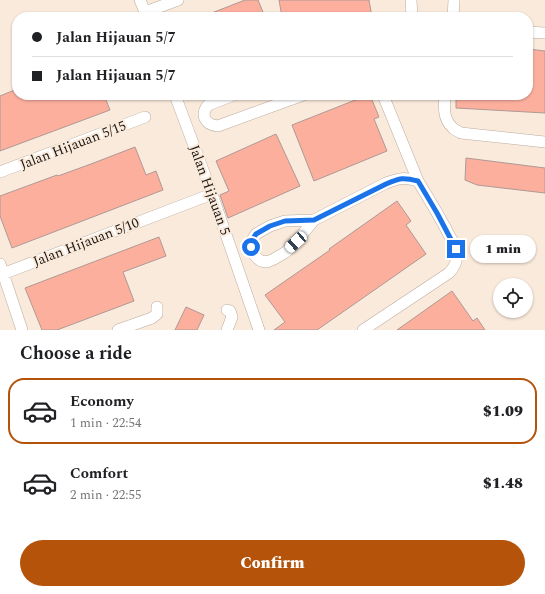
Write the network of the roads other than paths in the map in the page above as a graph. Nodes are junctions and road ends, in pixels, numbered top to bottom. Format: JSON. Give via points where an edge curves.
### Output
{"nodes":[{"id":1,"x":140,"y":0,"type":"edge"},
{"id":2,"x":178,"y":0,"type":"edge"},
{"id":3,"x":411,"y":0,"type":"edge"},
{"id":4,"x":454,"y":0,"type":"edge"},
{"id":5,"x":145,"y":12,"type":"edge"},
{"id":6,"x":151,"y":12,"type":"edge"},
{"id":7,"x":412,"y":12,"type":"edge"},
{"id":8,"x":454,"y":12,"type":"edge"},
{"id":9,"x":533,"y":32,"type":"edge"},
{"id":10,"x":545,"y":33,"type":"edge"},
{"id":11,"x":177,"y":100,"type":"edge"},
{"id":12,"x":221,"y":100,"type":"edge"},
{"id":13,"x":278,"y":100,"type":"edge"},
{"id":14,"x":384,"y":100,"type":"edge"},
{"id":15,"x":444,"y":100,"type":"edge"},
{"id":16,"x":145,"y":118,"type":"dead end"},
{"id":17,"x":545,"y":142,"type":"edge"},
{"id":18,"x":0,"y":172,"type":"edge"},
{"id":19,"x":418,"y":181,"type":"junction"},
{"id":20,"x":212,"y":194,"type":"junction"},
{"id":21,"x":314,"y":220,"type":"junction"},
{"id":22,"x":1,"y":271,"type":"edge"},
{"id":23,"x":157,"y":307,"type":"dead end"},
{"id":24,"x":227,"y":310,"type":"dead end"},
{"id":25,"x":22,"y":330,"type":"edge"},
{"id":26,"x":118,"y":330,"type":"edge"},
{"id":27,"x":227,"y":330,"type":"edge"},
{"id":28,"x":259,"y":330,"type":"edge"},
{"id":29,"x":363,"y":330,"type":"edge"}],
"edges":[{"from":1,"to":5,"type":"street"},
{"from":2,"to":6,"type":"street"},
{"from":3,"to":7,"type":"street"},
{"from":4,"to":8,"type":"street"},
{"from":9,"to":10,"type":"street"},
{"from":11,"to":20,"type":"street","name":"Jalan Hijauan 5"},
{"from":12,"to":13,"type":"street","via":[[205,108],[204,118],[214,126]]},
{"from":14,"to":19,"type":"street"},
{"from":15,"to":17,"type":"street","via":[[445,115],[452,127],[461,133]]},
{"from":16,"to":18,"type":"street","name":"Jalan Hijauan 5/15"},
{"from":19,"to":21,"type":"street","via":[[404,178],[396,180]]},
{"from":19,"to":29,"type":"street","via":[[456,249],[456,263],[449,274]]},
{"from":20,"to":22,"type":"street","name":"Jalan Hijauan 5/10"},
{"from":20,"to":28,"type":"street","name":"Jalan Hijauan 5"},
{"from":21,"to":21,"type":"street","via":[[286,252],[274,259],[261,261],[252,252],[252,240],[256,234],[270,226],[285,221]]},
{"from":22,"to":25,"type":"street"},
{"from":23,"to":26,"type":"street","via":[[157,314],[152,318]]},
{"from":24,"to":27,"type":"street","via":[[232,317]]}]}
